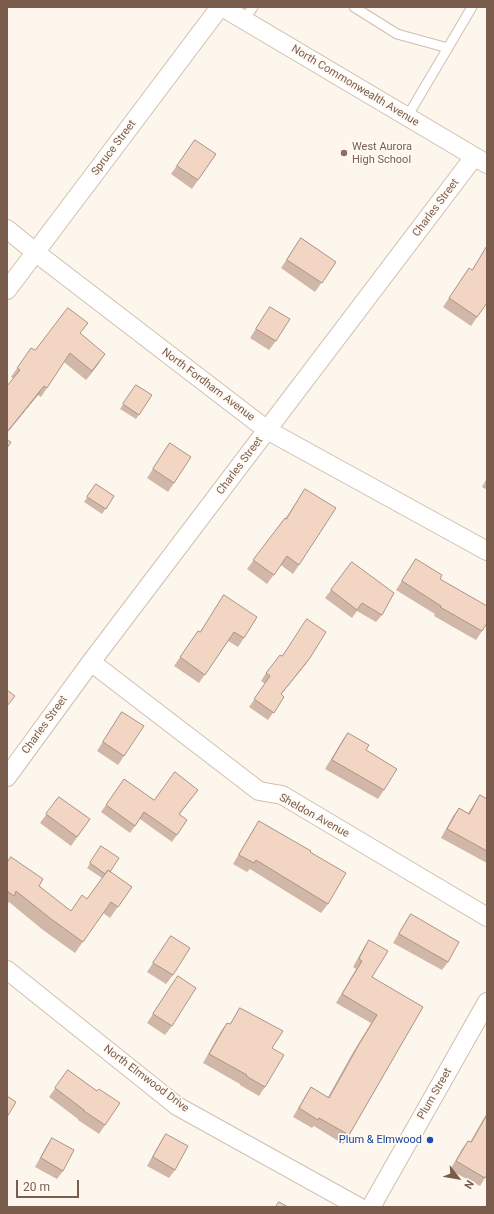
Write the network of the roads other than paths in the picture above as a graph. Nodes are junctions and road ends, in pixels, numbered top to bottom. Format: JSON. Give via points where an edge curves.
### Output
{"nodes":[{"id":1,"x":222,"y":7,"type":"edge"},
{"id":2,"x":354,"y":7,"type":"edge"},
{"id":3,"x":472,"y":7,"type":"edge"},
{"id":4,"x":248,"y":13,"type":"edge"},
{"id":5,"x":448,"y":48,"type":"junction"},
{"id":6,"x":407,"y":117,"type":"junction"},
{"id":7,"x":481,"y":161,"type":"edge"},
{"id":8,"x":7,"y":229,"type":"edge"},
{"id":9,"x":35,"y":252,"type":"junction"},
{"id":10,"x":7,"y":290,"type":"edge"},
{"id":11,"x":267,"y":430,"type":"junction"},
{"id":12,"x":487,"y":551,"type":"edge"},
{"id":13,"x":91,"y":662,"type":"junction"},
{"id":14,"x":7,"y":777,"type":"edge"},
{"id":15,"x":487,"y":917,"type":"edge"},
{"id":16,"x":7,"y":970,"type":"edge"},
{"id":17,"x":487,"y":1002,"type":"edge"},
{"id":18,"x":359,"y":1207,"type":"edge"},
{"id":19,"x":371,"y":1207,"type":"edge"}],
"edges":[{"from":1,"to":4,"type":"street","name":"North Commonwealth Avenue"},
{"from":1,"to":9,"type":"street","name":"Spruce Street"},
{"from":2,"to":5,"type":"lane","via":[[397,34]]},
{"from":3,"to":5,"type":"lane"},
{"from":4,"to":6,"type":"street","name":"North Commonwealth Avenue"},
{"from":5,"to":6,"type":"lane"},
{"from":6,"to":7,"type":"street","name":"North Commonwealth Avenue"},
{"from":7,"to":11,"type":"street","name":"Charles Street"},
{"from":8,"to":9,"type":"street","name":"North Fordham Avenue"},
{"from":9,"to":10,"type":"street","name":"Spruce Street"},
{"from":9,"to":11,"type":"street","name":"North Fordham Avenue"},
{"from":11,"to":12,"type":"street","name":"North Fordham Avenue"},
{"from":11,"to":13,"type":"street","name":"Charles Street"},
{"from":13,"to":14,"type":"street","name":"Charles Street"},
{"from":13,"to":15,"type":"street","name":"Sheldon Avenue","via":[[259,791],[282,796]]},
{"from":16,"to":18,"type":"street","name":"North Elmwood Drive","via":[[177,1106]]},
{"from":17,"to":19,"type":"street","name":"Plum Street"}]}
